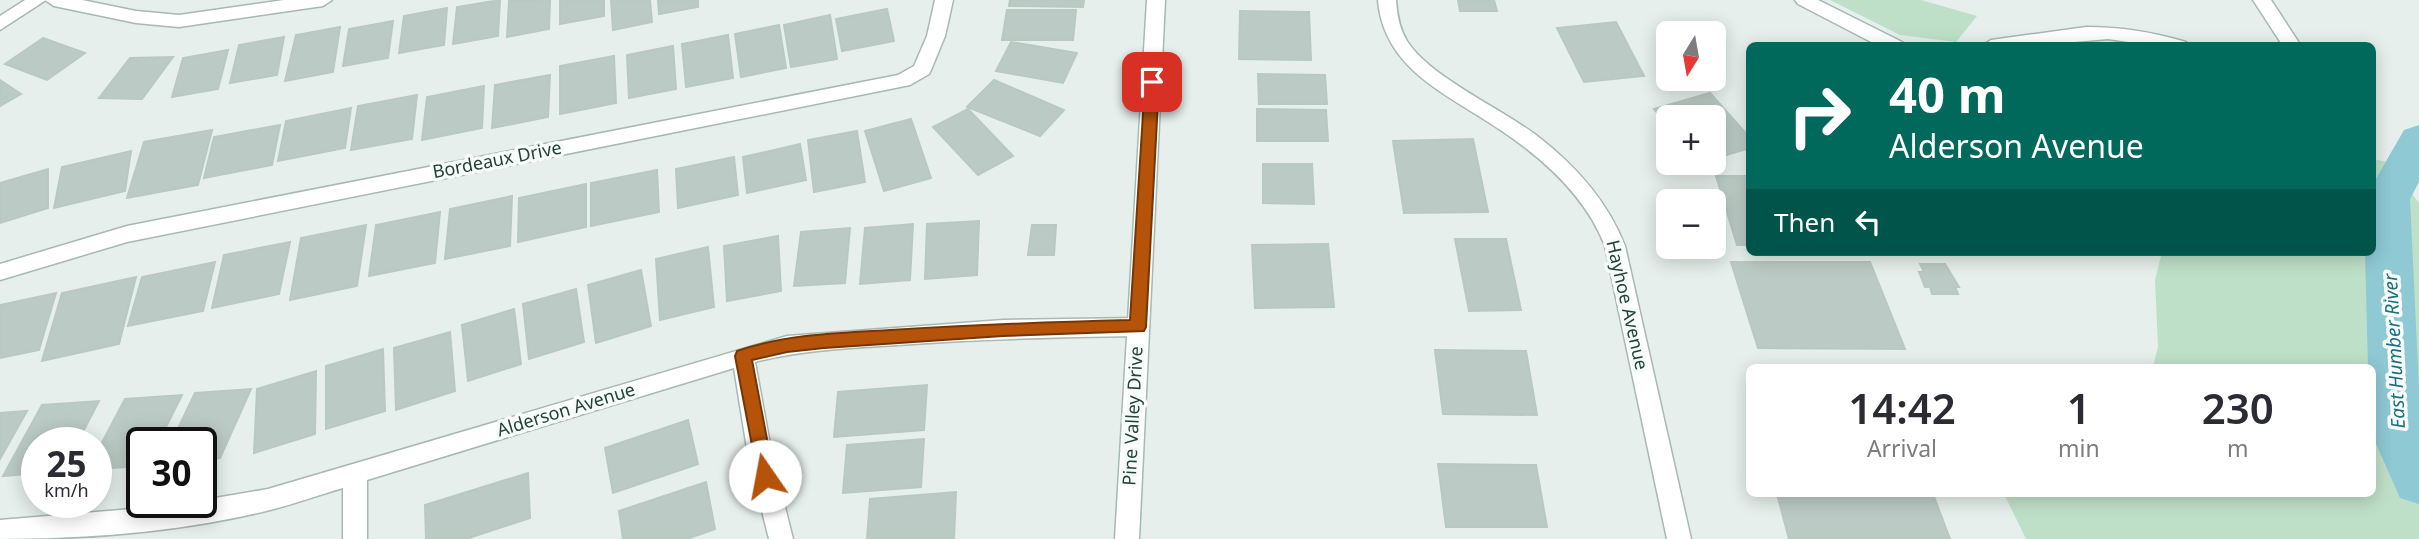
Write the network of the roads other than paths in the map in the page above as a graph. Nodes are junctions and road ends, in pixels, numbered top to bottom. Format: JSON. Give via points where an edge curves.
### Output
{"nodes":[{"id":1,"x":37,"y":0,"type":"edge"},
{"id":2,"x":54,"y":0,"type":"edge"},
{"id":3,"x":323,"y":0,"type":"edge"},
{"id":4,"x":944,"y":0,"type":"edge"},
{"id":5,"x":1156,"y":0,"type":"edge"},
{"id":6,"x":1387,"y":0,"type":"edge"},
{"id":7,"x":1804,"y":0,"type":"edge"},
{"id":8,"x":2263,"y":0,"type":"edge"},
{"id":9,"x":0,"y":24,"type":"edge"},
{"id":10,"x":1887,"y":42,"type":"edge"},
{"id":11,"x":2013,"y":42,"type":"edge"},
{"id":12,"x":2162,"y":42,"type":"edge"},
{"id":13,"x":2289,"y":42,"type":"edge"},
{"id":14,"x":0,"y":272,"type":"edge"},
{"id":15,"x":1138,"y":327,"type":"junction"},
{"id":16,"x":743,"y":356,"type":"junction"},
{"id":17,"x":355,"y":474,"type":"junction"},
{"id":18,"x":0,"y":531,"type":"edge"},
{"id":19,"x":355,"y":539,"type":"edge"},
{"id":20,"x":781,"y":539,"type":"edge"},
{"id":21,"x":1127,"y":539,"type":"edge"},
{"id":22,"x":1679,"y":539,"type":"edge"}],
"edges":[{"from":1,"to":9,"type":"street"},
{"from":2,"to":3,"type":"street","via":[[179,21]]},
{"from":4,"to":14,"type":"street","name":"Bordeaux Drive","via":[[922,70],[903,80],[127,234]]},
{"from":5,"to":15,"type":"street","name":"Pine Valley Drive"},
{"from":6,"to":22,"type":"street","name":"Hayhoe Avenue","via":[[1390,26],[1405,52],[1426,74],[1540,149],[1593,200],[1608,224]]},
{"from":7,"to":10,"type":"street"},
{"from":8,"to":13,"type":"street"},
{"from":11,"to":12,"type":"street","via":[[2073,31],[2113,31]]},
{"from":15,"to":16,"type":"street","name":"Alderson Avenue","via":[[1003,329],[824,341]]},
{"from":15,"to":21,"type":"street","name":"Pine Valley Drive"},
{"from":16,"to":17,"type":"street","name":"Alderson Avenue"},
{"from":16,"to":20,"type":"street"},
{"from":17,"to":18,"type":"street","name":"Alderson Avenue","via":[[268,500],[182,517]]},
{"from":17,"to":19,"type":"street"}]}
